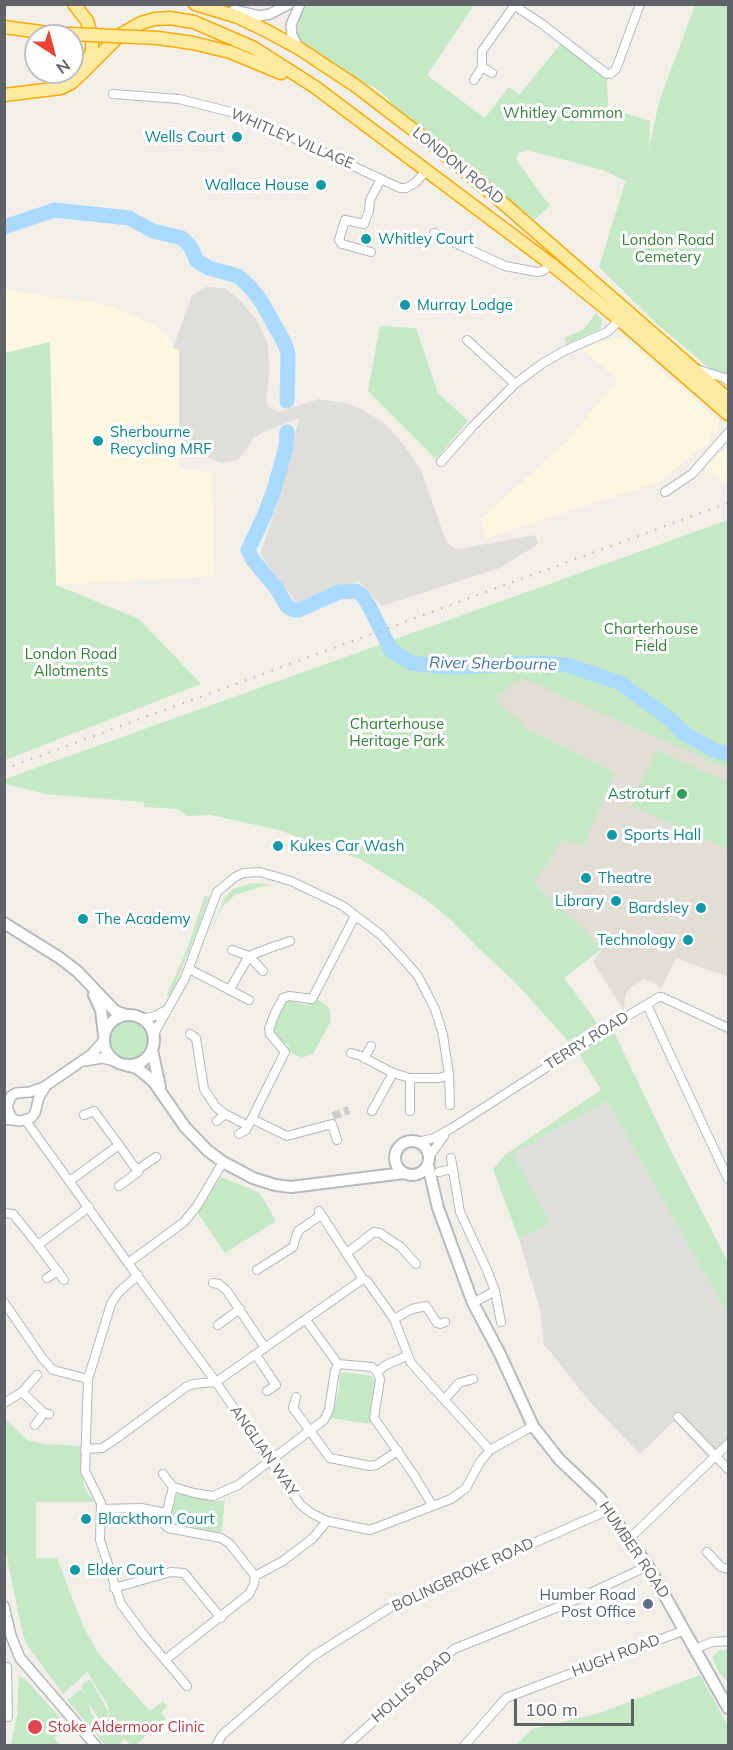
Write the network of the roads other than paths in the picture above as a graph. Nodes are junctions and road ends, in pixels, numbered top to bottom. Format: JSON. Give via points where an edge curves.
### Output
{"nodes":[{"id":1,"x":74,"y":4,"type":"edge"},
{"id":2,"x":195,"y":4,"type":"edge"},
{"id":3,"x":214,"y":4,"type":"edge"},
{"id":4,"x":289,"y":4,"type":"edge"},
{"id":5,"x":300,"y":4,"type":"edge"},
{"id":6,"x":640,"y":4,"type":"edge"},
{"id":7,"x":513,"y":5,"type":"edge"},
{"id":8,"x":4,"y":27,"type":"edge"},
{"id":9,"x":300,"y":49,"type":"junction"},
{"id":10,"x":482,"y":67,"type":"junction"},
{"id":11,"x":84,"y":71,"type":"joint"},
{"id":12,"x":492,"y":73,"type":"dead end"},
{"id":13,"x":474,"y":80,"type":"dead end"},
{"id":14,"x":69,"y":84,"type":"edge"},
{"id":15,"x":315,"y":87,"type":"junction"},
{"id":16,"x":113,"y":94,"type":"dead end"},
{"id":17,"x":4,"y":95,"type":"edge"},
{"id":18,"x":426,"y":171,"type":"junction"},
{"id":19,"x":381,"y":179,"type":"junction"},
{"id":20,"x":434,"y":232,"type":"dead end"},
{"id":21,"x":371,"y":252,"type":"dead end"},
{"id":22,"x":551,"y":264,"type":"junction"},
{"id":23,"x":620,"y":320,"type":"junction"},
{"id":24,"x":467,"y":340,"type":"dead end"},
{"id":25,"x":694,"y":369,"type":"junction"},
{"id":26,"x":729,"y":381,"type":"edge"},
{"id":27,"x":515,"y":384,"type":"junction"},
{"id":28,"x":729,"y":399,"type":"edge"},
{"id":29,"x":729,"y":414,"type":"edge"},
{"id":30,"x":729,"y":433,"type":"edge"},
{"id":31,"x":441,"y":462,"type":"dead end"},
{"id":32,"x":665,"y":492,"type":"dead end"},
{"id":33,"x":356,"y":916,"type":"junction"},
{"id":34,"x":4,"y":924,"type":"edge"},
{"id":35,"x":290,"y":941,"type":"dead end"},
{"id":36,"x":232,"y":950,"type":"dead end"},
{"id":37,"x":249,"y":956,"type":"junction"},
{"id":38,"x":189,"y":969,"type":"junction"},
{"id":39,"x":263,"y":971,"type":"dead end"},
{"id":40,"x":91,"y":987,"type":"junction"},
{"id":41,"x":230,"y":989,"type":"junction"},
{"id":42,"x":249,"y":1000,"type":"dead end"},
{"id":43,"x":646,"y":1005,"type":"junction"},
{"id":44,"x":168,"y":1010,"type":"junction"},
{"id":45,"x":126,"y":1015,"type":"junction"},
{"id":46,"x":142,"y":1018,"type":"junction"},
{"id":47,"x":729,"y":1028,"type":"edge"},
{"id":48,"x":190,"y":1034,"type":"dead end"},
{"id":49,"x":154,"y":1036,"type":"junction"},
{"id":50,"x":104,"y":1038,"type":"junction"},
{"id":51,"x":371,"y":1046,"type":"dead end"},
{"id":52,"x":153,"y":1050,"type":"junction"},
{"id":53,"x":351,"y":1053,"type":"dead end"},
{"id":54,"x":364,"y":1058,"type":"junction"},
{"id":55,"x":81,"y":1062,"type":"junction"},
{"id":56,"x":120,"y":1063,"type":"junction"},
{"id":57,"x":393,"y":1073,"type":"junction"},
{"id":58,"x":449,"y":1075,"type":"junction"},
{"id":59,"x":410,"y":1078,"type":"junction"},
{"id":60,"x":51,"y":1082,"type":"junction"},
{"id":61,"x":161,"y":1092,"type":"junction"},
{"id":62,"x":26,"y":1093,"type":"junction"},
{"id":63,"x":36,"y":1104,"type":"junction"},
{"id":64,"x":450,"y":1105,"type":"dead end"},
{"id":65,"x":6,"y":1109,"type":"edge"},
{"id":66,"x":372,"y":1111,"type":"dead end"},
{"id":67,"x":410,"y":1111,"type":"dead end"},
{"id":68,"x":225,"y":1114,"type":"junction"},
{"id":69,"x":84,"y":1115,"type":"dead end"},
{"id":70,"x":4,"y":1119,"type":"edge"},
{"id":71,"x":15,"y":1120,"type":"junction"},
{"id":72,"x":26,"y":1120,"type":"junction"},
{"id":73,"x":217,"y":1121,"type":"dead end"},
{"id":74,"x":250,"y":1122,"type":"junction"},
{"id":75,"x":452,"y":1128,"type":"junction"},
{"id":76,"x":239,"y":1134,"type":"dead end"},
{"id":77,"x":337,"y":1140,"type":"dead end"},
{"id":78,"x":418,"y":1142,"type":"junction"},
{"id":79,"x":119,"y":1145,"type":"junction"},
{"id":80,"x":156,"y":1157,"type":"dead end"},
{"id":81,"x":396,"y":1157,"type":"junction"},
{"id":82,"x":451,"y":1158,"type":"dead end"},
{"id":83,"x":428,"y":1161,"type":"junction"},
{"id":84,"x":223,"y":1162,"type":"junction"},
{"id":85,"x":452,"y":1169,"type":"junction"},
{"id":86,"x":137,"y":1170,"type":"junction"},
{"id":87,"x":439,"y":1172,"type":"dead end"},
{"id":88,"x":409,"y":1174,"type":"junction"},
{"id":89,"x":367,"y":1176,"type":"junction"},
{"id":90,"x":729,"y":1179,"type":"edge"},
{"id":91,"x":71,"y":1180,"type":"junction"},
{"id":92,"x":119,"y":1186,"type":"dead end"},
{"id":93,"x":89,"y":1207,"type":"junction"},
{"id":94,"x":438,"y":1208,"type":"junction"},
{"id":95,"x":4,"y":1213,"type":"edge"},
{"id":96,"x":38,"y":1245,"type":"junction"},
{"id":97,"x":347,"y":1253,"type":"junction"},
{"id":98,"x":128,"y":1263,"type":"junction"},
{"id":99,"x":416,"y":1264,"type":"dead end"},
{"id":100,"x":258,"y":1270,"type":"dead end"},
{"id":101,"x":58,"y":1271,"type":"junction"},
{"id":102,"x":138,"y":1275,"type":"junction"},
{"id":103,"x":47,"y":1278,"type":"dead end"},
{"id":104,"x":363,"y":1279,"type":"junction"},
{"id":105,"x":64,"y":1280,"type":"dead end"},
{"id":106,"x":213,"y":1283,"type":"dead end"},
{"id":107,"x":495,"y":1291,"type":"junction"},
{"id":108,"x":4,"y":1302,"type":"edge"},
{"id":109,"x":473,"y":1303,"type":"junction"},
{"id":110,"x":240,"y":1309,"type":"junction"},
{"id":111,"x":8,"y":1316,"type":"edge"},
{"id":112,"x":394,"y":1319,"type":"junction"},
{"id":113,"x":306,"y":1320,"type":"junction"},
{"id":114,"x":445,"y":1322,"type":"dead end"},
{"id":115,"x":501,"y":1322,"type":"dead end"},
{"id":116,"x":218,"y":1325,"type":"dead end"},
{"id":117,"x":265,"y":1348,"type":"junction"},
{"id":118,"x":255,"y":1355,"type":"junction"},
{"id":119,"x":407,"y":1356,"type":"junction"},
{"id":120,"x":338,"y":1364,"type":"junction"},
{"id":121,"x":377,"y":1372,"type":"junction"},
{"id":122,"x":37,"y":1375,"type":"dead end"},
{"id":123,"x":87,"y":1379,"type":"junction"},
{"id":124,"x":473,"y":1379,"type":"dead end"},
{"id":125,"x":216,"y":1382,"type":"junction"},
{"id":126,"x":267,"y":1391,"type":"dead end"},
{"id":127,"x":22,"y":1392,"type":"junction"},
{"id":128,"x":296,"y":1397,"type":"dead end"},
{"id":129,"x":445,"y":1399,"type":"junction"},
{"id":130,"x":4,"y":1403,"type":"edge"},
{"id":131,"x":678,"y":1417,"type":"dead end"},
{"id":132,"x":35,"y":1425,"type":"dead end"},
{"id":133,"x":533,"y":1426,"type":"junction"},
{"id":134,"x":310,"y":1432,"type":"junction"},
{"id":135,"x":729,"y":1444,"type":"edge"},
{"id":136,"x":85,"y":1449,"type":"junction"},
{"id":137,"x":490,"y":1450,"type":"junction"},
{"id":138,"x":398,"y":1451,"type":"junction"},
{"id":139,"x":716,"y":1455,"type":"junction"},
{"id":140,"x":270,"y":1462,"type":"junction"},
{"id":141,"x":729,"y":1468,"type":"edge"},
{"id":142,"x":163,"y":1474,"type":"dead end"},
{"id":143,"x":173,"y":1486,"type":"junction"},
{"id":144,"x":432,"y":1506,"type":"junction"},
{"id":145,"x":102,"y":1509,"type":"junction"},
{"id":146,"x":609,"y":1510,"type":"junction"},
{"id":147,"x":166,"y":1513,"type":"junction"},
{"id":148,"x":327,"y":1521,"type":"junction"},
{"id":149,"x":630,"y":1539,"type":"junction"},
{"id":150,"x":707,"y":1552,"type":"dead end"},
{"id":151,"x":648,"y":1566,"type":"junction"},
{"id":152,"x":729,"y":1569,"type":"edge"},
{"id":153,"x":255,"y":1576,"type":"junction"},
{"id":154,"x":114,"y":1588,"type":"junction"},
{"id":155,"x":4,"y":1606,"type":"edge"},
{"id":156,"x":221,"y":1618,"type":"junction"},
{"id":157,"x":685,"y":1630,"type":"junction"},
{"id":158,"x":729,"y":1641,"type":"edge"},
{"id":159,"x":696,"y":1649,"type":"junction"},
{"id":160,"x":20,"y":1658,"type":"junction"},
{"id":161,"x":165,"y":1660,"type":"junction"},
{"id":162,"x":6,"y":1667,"type":"edge"},
{"id":163,"x":187,"y":1686,"type":"dead end"},
{"id":164,"x":729,"y":1708,"type":"edge"},
{"id":165,"x":8,"y":1717,"type":"dead end"},
{"id":166,"x":96,"y":1746,"type":"edge"},
{"id":167,"x":216,"y":1746,"type":"edge"},
{"id":168,"x":346,"y":1746,"type":"edge"},
{"id":169,"x":464,"y":1746,"type":"edge"}],
"edges":[{"from":1,"to":11,"type":"highway","via":[[87,21],[92,37],[92,51]]},
{"from":2,"to":9,"type":"highway","name":"LONDON ROAD","via":[[247,21]]},
{"from":3,"to":4,"type":"street","via":[[260,16]]},
{"from":5,"to":9,"type":"street","via":[[292,19],[291,32]]},
{"from":6,"to":7,"type":"street","via":[[616,69],[610,74]]},
{"from":7,"to":10,"type":"street","via":[[483,51]]},
{"from":8,"to":15,"type":"highway","name":"LONDON ROAD","bridge":true,"via":[[193,43],[230,52]]},
{"from":9,"to":25,"type":"highway","name":"LONDON ROAD","via":[[437,148]]},
{"from":10,"to":12,"type":"street"},
{"from":10,"to":13,"type":"street"},
{"from":11,"to":15,"type":"highway","name":"LONDON ROAD","via":[[127,30],[148,20],[171,18],[206,26],[254,48]]},
{"from":14,"to":17,"type":"highway","name":"LONDON ROAD"},
{"from":15,"to":18,"type":"highway","name":"LONDON ROAD"},
{"from":16,"to":19,"type":"street","name":"WHITLEY VILLAGE","via":[[179,99],[231,112]]},
{"from":18,"to":19,"type":"street","name":"WHITLEY VILLAGE","via":[[406,188]]},
{"from":18,"to":22,"type":"highway","name":"LONDON ROAD"},
{"from":19,"to":21,"type":"street","via":[[364,224],[345,220],[339,240]]},
{"from":20,"to":22,"type":"street","via":[[505,266],[532,273]]},
{"from":22,"to":23,"type":"highway","name":"LONDON ROAD"},
{"from":23,"to":27,"type":"street","via":[[607,332],[554,357]]},
{"from":23,"to":29,"type":"highway","name":"LONDON ROAD"},
{"from":24,"to":27,"type":"street"},
{"from":25,"to":26,"type":"street","name":"LONDON ROAD"},
{"from":25,"to":28,"type":"highway","name":"LONDON ROAD"},
{"from":27,"to":31,"type":"street"},
{"from":30,"to":32,"type":"street","via":[[695,471]]},
{"from":33,"to":38,"type":"street","via":[[321,894],[286,879],[260,872],[243,873],[225,883],[212,900]]},
{"from":33,"to":58,"type":"street","via":[[381,935],[418,976],[435,1009]]},
{"from":33,"to":74,"type":"street","via":[[312,999],[289,996],[275,1013],[270,1034],[285,1052]]},
{"from":34,"to":40,"type":"main road","via":[[60,957]]},
{"from":35,"to":37,"type":"street"},
{"from":36,"to":37,"type":"street"},
{"from":37,"to":39,"type":"street"},
{"from":37,"to":41,"type":"street"},
{"from":38,"to":41,"type":"street"},
{"from":38,"to":44,"type":"street"},
{"from":40,"to":45,"type":"main road","via":[[115,1011]]},
{"from":40,"to":50,"type":"main road","via":[[101,1010]]},
{"from":41,"to":42,"type":"street"},
{"from":43,"to":47,"type":"street","name":"TERRY ROAD","via":[[662,997]]},
{"from":43,"to":75,"type":"street","name":"TERRY ROAD"},
{"from":43,"to":90,"type":"street"},
{"from":44,"to":46,"type":"street"},
{"from":44,"to":49,"type":"street"},
{"from":45,"to":46,"type":"main road"},
{"from":45,"to":50,"type":"main road","via":[[113,1020]]},
{"from":46,"to":49,"type":"main road"},
{"from":48,"to":68,"type":"street","via":[[196,1038],[204,1089]]},
{"from":49,"to":52,"type":"main road"},
{"from":50,"to":55,"type":"street"},
{"from":50,"to":56,"type":"main road","via":[[106,1051]]},
{"from":51,"to":54,"type":"street"},
{"from":52,"to":56,"type":"main road","via":[[138,1064]]},
{"from":52,"to":61,"type":"main road"},
{"from":53,"to":54,"type":"street"},
{"from":54,"to":57,"type":"street"},
{"from":55,"to":56,"type":"street","via":[[102,1058]]},
{"from":55,"to":60,"type":"street"},
{"from":56,"to":61,"type":"main road","via":[[144,1073]]},
{"from":57,"to":59,"type":"street"},
{"from":57,"to":66,"type":"street"},
{"from":58,"to":59,"type":"street"},
{"from":58,"to":64,"type":"street"},
{"from":59,"to":67,"type":"street"},
{"from":60,"to":62,"type":"street"},
{"from":60,"to":63,"type":"street"},
{"from":61,"to":84,"type":"main road","via":[[190,1132]]},
{"from":62,"to":63,"type":"street"},
{"from":62,"to":65,"type":"street","via":[[11,1096]]},
{"from":63,"to":72,"type":"street","via":[[35,1113]]},
{"from":65,"to":71,"type":"street"},
{"from":68,"to":73,"type":"street"},
{"from":68,"to":74,"type":"street"},
{"from":69,"to":79,"type":"street","via":[[95,1106]]},
{"from":70,"to":71,"type":"street"},
{"from":71,"to":72,"type":"street"},
{"from":72,"to":91,"type":"street"},
{"from":74,"to":76,"type":"street"},
{"from":74,"to":77,"type":"street","via":[[287,1136],[332,1120]]},
{"from":75,"to":78,"type":"street","name":"TERRY ROAD"},
{"from":75,"to":83,"type":"street","name":"TERRY ROAD","via":[[435,1145]]},
{"from":78,"to":81,"type":"main road","via":[[402,1145]]},
{"from":78,"to":83,"type":"main road","via":[[426,1149]]},
{"from":79,"to":86,"type":"street"},
{"from":79,"to":91,"type":"street"},
{"from":80,"to":86,"type":"street"},
{"from":81,"to":88,"type":"main road","via":[[398,1167]]},
{"from":81,"to":89,"type":"main road"},
{"from":82,"to":85,"type":"street"},
{"from":83,"to":88,"type":"main road","via":[[423,1171]]},
{"from":83,"to":94,"type":"main road","name":"HUMBER ROAD"},
{"from":84,"to":89,"type":"main road","via":[[263,1182],[291,1187]]},
{"from":84,"to":98,"type":"street","via":[[184,1222]]},
{"from":85,"to":87,"type":"street"},
{"from":85,"to":107,"type":"street","via":[[460,1212]]},
{"from":86,"to":92,"type":"street"},
{"from":88,"to":89,"type":"main road"},
{"from":88,"to":94,"type":"main road","name":"HUMBER ROAD","via":[[422,1182]]},
{"from":91,"to":93,"type":"street"},
{"from":93,"to":96,"type":"street"},
{"from":93,"to":98,"type":"street","name":"ANGLIAN WAY"},
{"from":94,"to":109,"type":"main road","name":"HUMBER ROAD"},
{"from":95,"to":96,"type":"street","via":[[13,1214]]},
{"from":96,"to":101,"type":"street"},
{"from":97,"to":99,"type":"street","via":[[374,1232],[402,1247]]},
{"from":97,"to":100,"type":"street","via":[[320,1213],[298,1231],[293,1247]]},
{"from":97,"to":104,"type":"street"},
{"from":98,"to":102,"type":"street","name":"ANGLIAN WAY"},
{"from":101,"to":103,"type":"street"},
{"from":101,"to":105,"type":"street"},
{"from":102,"to":123,"type":"street","via":[[111,1304]]},
{"from":102,"to":125,"type":"street","name":"ANGLIAN WAY"},
{"from":104,"to":112,"type":"street"},
{"from":104,"to":113,"type":"street"},
{"from":106,"to":110,"type":"street","via":[[227,1291]]},
{"from":107,"to":109,"type":"street"},
{"from":107,"to":115,"type":"street"},
{"from":108,"to":111,"type":"street"},
{"from":109,"to":133,"type":"main road","name":"HUMBER ROAD"},
{"from":110,"to":116,"type":"street"},
{"from":110,"to":117,"type":"street"},
{"from":111,"to":123,"type":"street","via":[[53,1370]]},
{"from":112,"to":114,"type":"street","via":[[426,1306],[437,1323]]},
{"from":112,"to":119,"type":"street"},
{"from":113,"to":117,"type":"street"},
{"from":113,"to":120,"type":"street"},
{"from":117,"to":118,"type":"street"},
{"from":118,"to":125,"type":"street"},
{"from":118,"to":126,"type":"street","via":[[276,1385]]},
{"from":119,"to":121,"type":"street"},
{"from":119,"to":129,"type":"street"},
{"from":120,"to":121,"type":"street","via":[[372,1367]]},
{"from":120,"to":134,"type":"street","via":[[327,1415]]},
{"from":121,"to":138,"type":"street","via":[[380,1380],[374,1418]]},
{"from":122,"to":127,"type":"street"},
{"from":123,"to":136,"type":"street"},
{"from":124,"to":129,"type":"street","via":[[459,1383]]},
{"from":125,"to":136,"type":"street","via":[[186,1387],[102,1448]]},
{"from":125,"to":140,"type":"street","name":"ANGLIAN WAY"},
{"from":127,"to":130,"type":"street"},
{"from":127,"to":132,"type":"street","via":[[47,1413]]},
{"from":128,"to":134,"type":"street","via":[[293,1408]]},
{"from":129,"to":137,"type":"street"},
{"from":131,"to":139,"type":"street"},
{"from":133,"to":137,"type":"street","name":"ANGLIAN WAY"},
{"from":133,"to":146,"type":"main road","name":"HUMBER ROAD","via":[[559,1460]]},
{"from":134,"to":138,"type":"street","via":[[333,1459],[373,1466]]},
{"from":134,"to":140,"type":"street"},
{"from":135,"to":139,"type":"street"},
{"from":136,"to":145,"type":"street","via":[[85,1472]]},
{"from":137,"to":144,"type":"street","name":"ANGLIAN WAY","via":[[466,1488]]},
{"from":138,"to":144,"type":"street"},
{"from":139,"to":141,"type":"street"},
{"from":139,"to":149,"type":"street"},
{"from":140,"to":143,"type":"street","via":[[238,1485],[213,1496]]},
{"from":140,"to":148,"type":"street","name":"ANGLIAN WAY","via":[[300,1504]]},
{"from":142,"to":143,"type":"street"},
{"from":143,"to":147,"type":"street"},
{"from":144,"to":148,"type":"street","name":"ANGLIAN WAY","via":[[370,1530]]},
{"from":145,"to":147,"type":"street"},
{"from":145,"to":154,"type":"street","via":[[100,1540]]},
{"from":146,"to":149,"type":"main road","name":"HUMBER ROAD"},
{"from":146,"to":167,"type":"street","name":"BOLINGBROKE ROAD","via":[[388,1609],[313,1656],[222,1735]]},
{"from":147,"to":153,"type":"street","via":[[164,1524],[168,1528],[221,1538],[230,1544]]},
{"from":148,"to":153,"type":"street","via":[[313,1538],[283,1561]]},
{"from":149,"to":151,"type":"main road","name":"HUMBER ROAD"},
{"from":150,"to":152,"type":"street","via":[[721,1567]]},
{"from":151,"to":157,"type":"main road","name":"HUMBER ROAD"},
{"from":151,"to":168,"type":"street","name":"HOLLIS ROAD","via":[[454,1649]]},
{"from":153,"to":156,"type":"street","via":[[249,1594]]},
{"from":154,"to":156,"type":"street","via":[[171,1572],[184,1573]]},
{"from":154,"to":161,"type":"street","via":[[124,1611]]},
{"from":155,"to":160,"type":"street"},
{"from":156,"to":161,"type":"street"},
{"from":157,"to":159,"type":"main road","name":"HUMBER ROAD"},
{"from":157,"to":169,"type":"street","name":"HUGH ROAD","via":[[506,1698]]},
{"from":158,"to":159,"type":"street","via":[[712,1642]]},
{"from":159,"to":164,"type":"main road","name":"HUMBER ROAD"},
{"from":160,"to":162,"type":"street"},
{"from":160,"to":166,"type":"street"},
{"from":161,"to":163,"type":"street"},
{"from":162,"to":165,"type":"street"}]}
